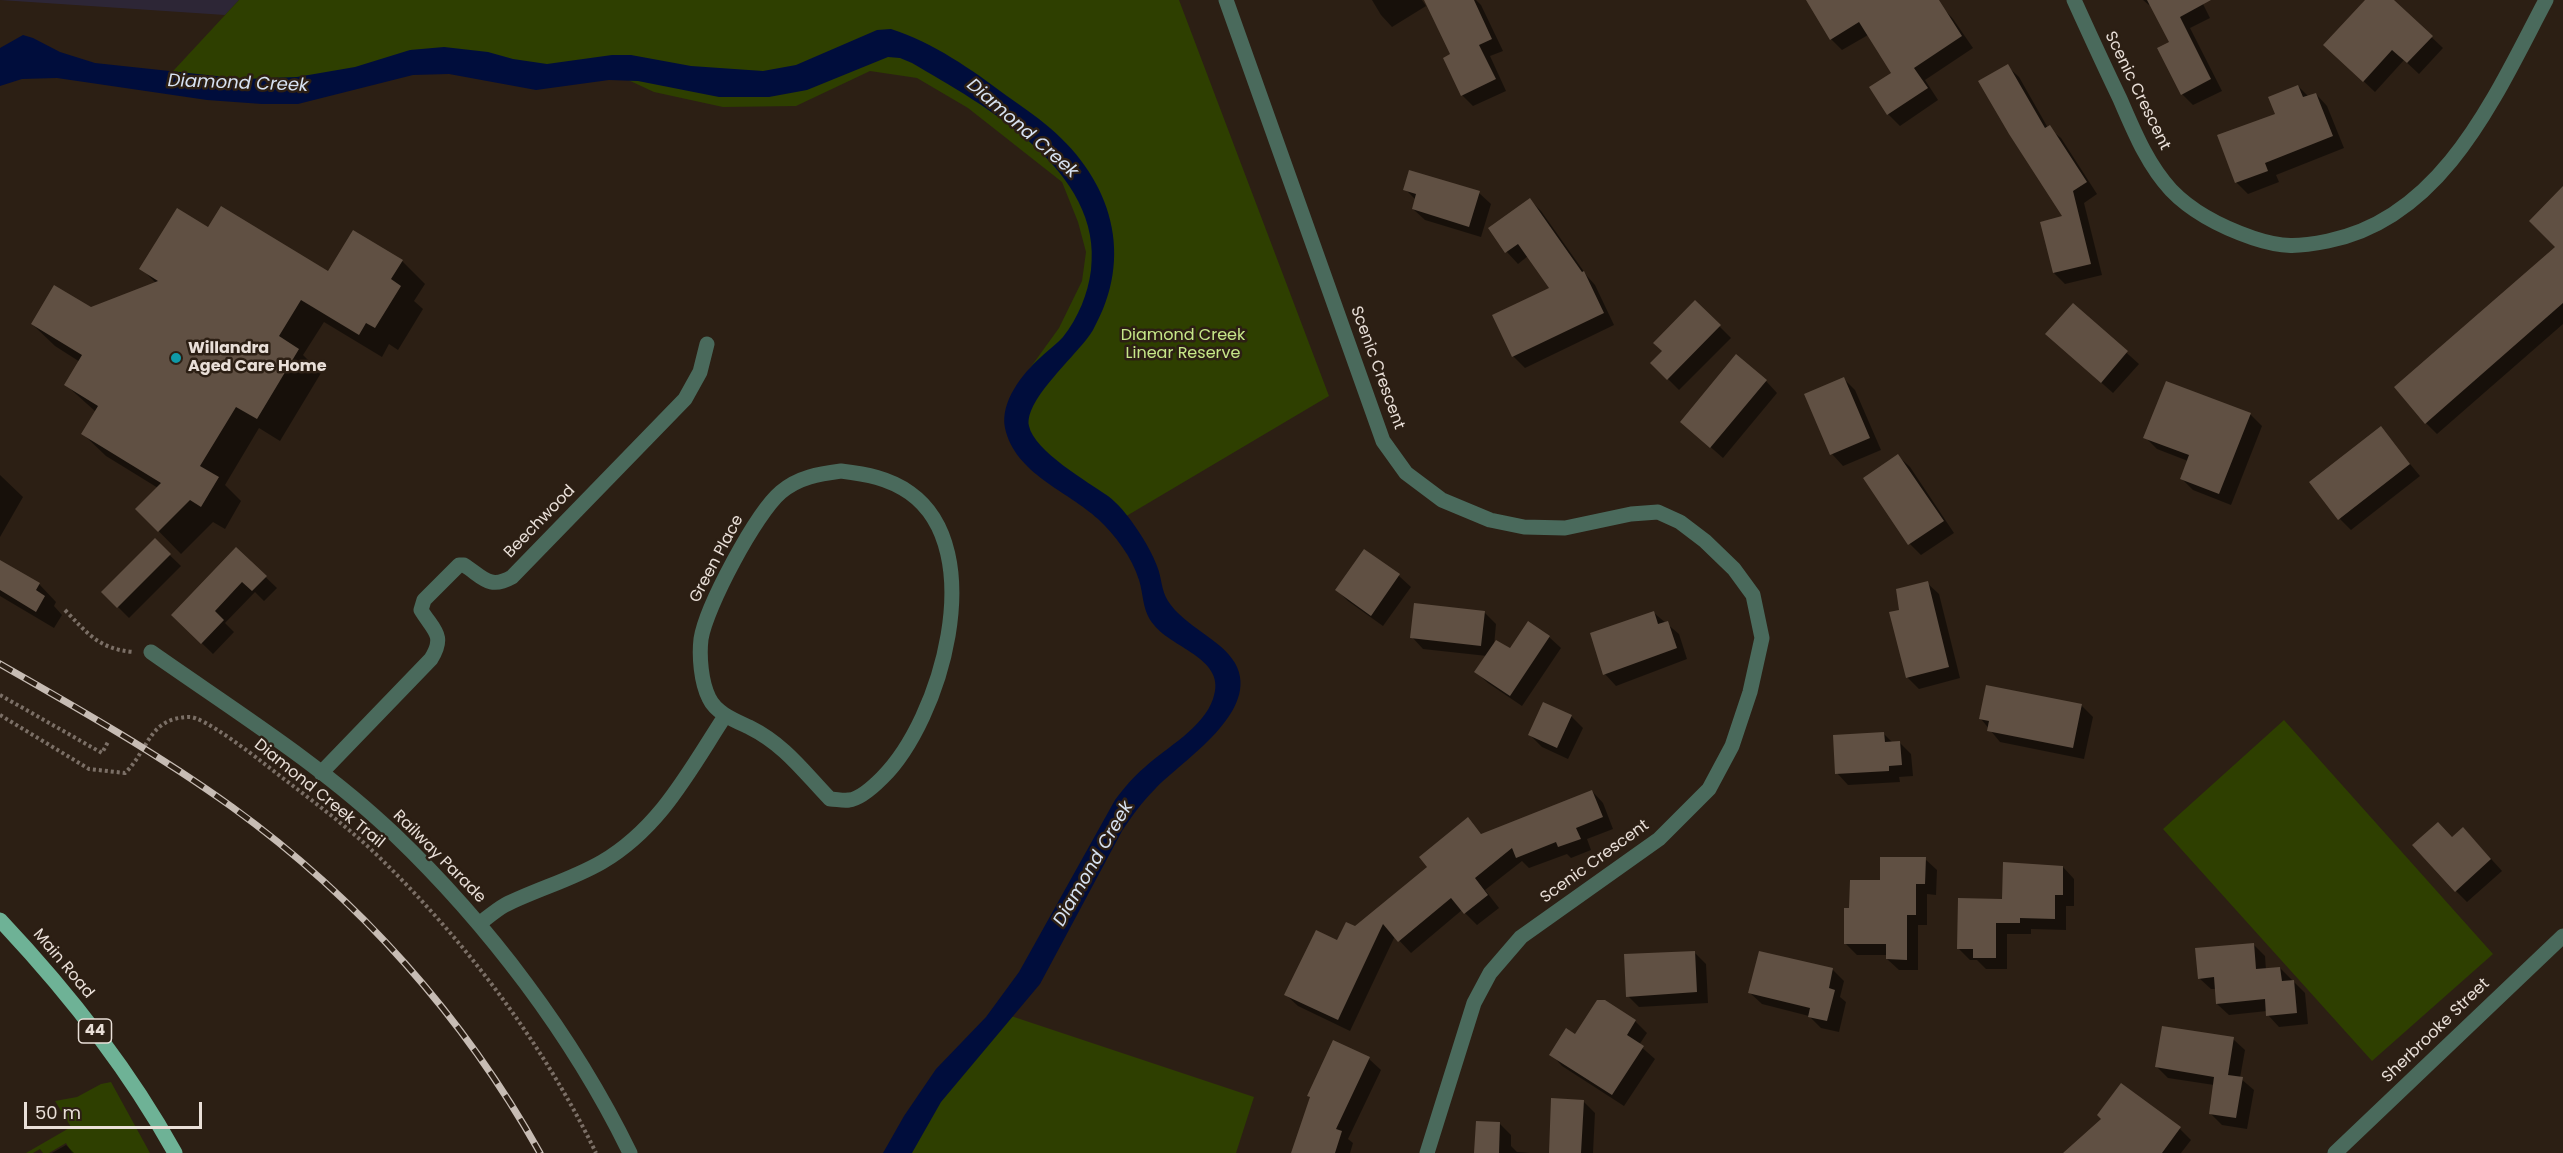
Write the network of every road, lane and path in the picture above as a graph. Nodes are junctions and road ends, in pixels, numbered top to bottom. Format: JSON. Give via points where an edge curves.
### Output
{"nodes":[{"id":1,"x":1226,"y":0,"type":"edge"},
{"id":2,"x":2074,"y":0,"type":"edge"},
{"id":3,"x":2546,"y":0,"type":"edge"},
{"id":4,"x":706,"y":344,"type":"dead end"},
{"id":5,"x":65,"y":610,"type":"dead end"},
{"id":6,"x":151,"y":652,"type":"joint"},
{"id":7,"x":0,"y":694,"type":"edge"},
{"id":8,"x":0,"y":715,"type":"edge"},
{"id":9,"x":725,"y":716,"type":"junction"},
{"id":10,"x":108,"y":742,"type":"dead end"},
{"id":11,"x":321,"y":773,"type":"junction"},
{"id":12,"x":0,"y":920,"type":"edge"},
{"id":13,"x":479,"y":924,"type":"junction"},
{"id":14,"x":2563,"y":936,"type":"edge"},
{"id":15,"x":175,"y":1153,"type":"edge"},
{"id":16,"x":596,"y":1153,"type":"edge"},
{"id":17,"x":630,"y":1153,"type":"edge"},
{"id":18,"x":1427,"y":1153,"type":"edge"},
{"id":19,"x":2335,"y":1153,"type":"edge"}],
"edges":[{"from":1,"to":18,"type":"street","name":"Scenic Crescent","via":[[1383,441],[1406,473],[1442,500],[1490,520],[1524,527],[1565,528],[1658,512],[1680,522],[1734,569],[1753,595],[1762,638],[1732,746],[1709,789],[1659,839],[1521,937],[1490,973],[1474,1003]]},
{"from":2,"to":3,"type":"street","name":"Scenic Crescent","via":[[2145,155],[2172,190],[2209,219],[2277,246],[2341,238],[2376,226],[2407,207],[2468,140]]},
{"from":4,"to":11,"type":"street","name":"Beechwood","via":[[700,372],[685,399],[513,577],[493,583],[459,565],[424,600],[421,610],[437,632],[436,650]]},
{"from":5,"to":6,"type":"path","via":[[106,647]]},
{"from":6,"to":11,"type":"street","name":"Railway Parade"},
{"from":7,"to":10,"type":"path","via":[[102,753]]},
{"from":8,"to":16,"type":"path","name":"Diamond Creek Trail","via":[[94,771],[125,773],[159,725],[191,716],[253,755],[371,850],[441,923],[509,1008],[546,1063]]},
{"from":9,"to":9,"type":"street","name":"Green Place","via":[[709,699],[703,676],[701,642],[706,619],[750,530],[780,492],[799,479],[841,471],[887,479],[928,509],[940,529],[949,558],[953,594],[948,637],[927,711],[894,766],[872,788],[850,801],[830,799],[777,743]]},
{"from":9,"to":13,"type":"street","via":[[668,804],[635,840],[602,862],[504,906]]},
{"from":11,"to":13,"type":"street","name":"Railway Parade","via":[[393,833]]},
{"from":12,"to":15,"type":"main road","name":"Main Road","number":"44","via":[[113,1055]]},
{"from":13,"to":17,"type":"street","name":"Railway Parade","via":[[535,995],[613,1118]]},
{"from":14,"to":19,"type":"street","name":"Sherbrooke Street"}]}
